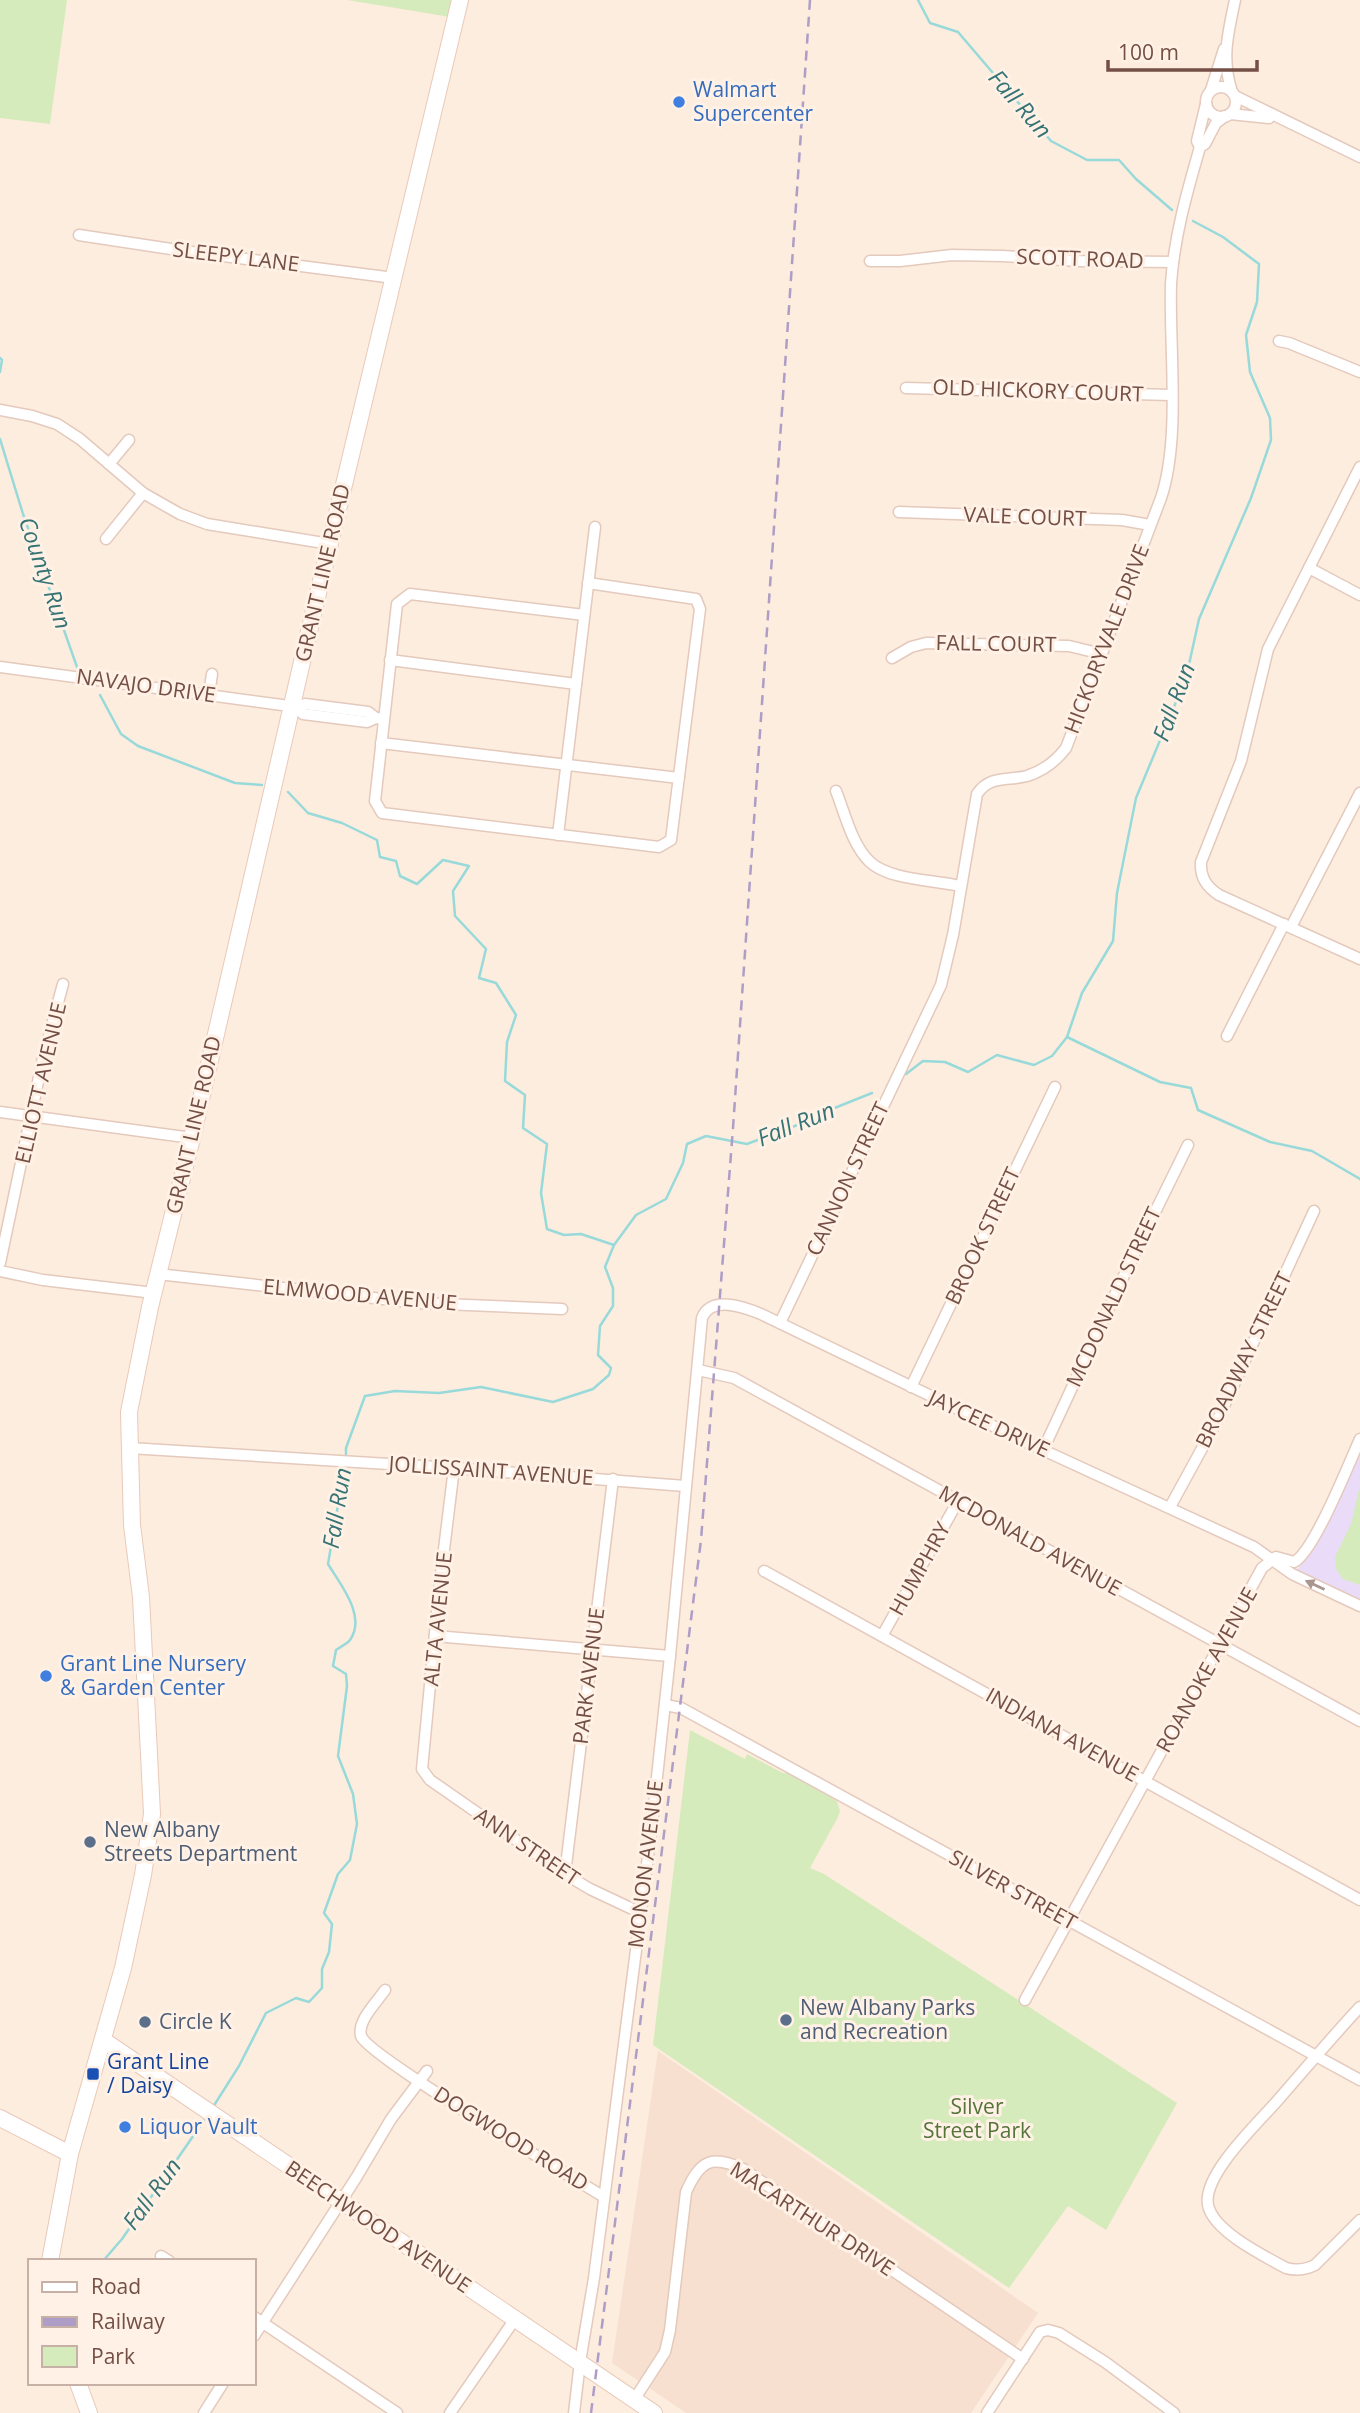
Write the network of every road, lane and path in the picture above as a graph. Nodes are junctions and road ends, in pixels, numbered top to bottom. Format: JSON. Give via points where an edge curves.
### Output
{"nodes":[{"id":1,"x":460,"y":0,"type":"edge"},
{"id":2,"x":1235,"y":0,"type":"edge"},
{"id":3,"x":1225,"y":47,"type":"junction"},
{"id":4,"x":1211,"y":90,"type":"junction"},
{"id":5,"x":1234,"y":94,"type":"junction"},
{"id":6,"x":1206,"y":104,"type":"junction"},
{"id":7,"x":1227,"y":115,"type":"junction"},
{"id":8,"x":1282,"y":121,"type":"junction"},
{"id":9,"x":1200,"y":147,"type":"junction"},
{"id":10,"x":1360,"y":157,"type":"edge"},
{"id":11,"x":79,"y":234,"type":"dead end"},
{"id":12,"x":870,"y":261,"type":"dead end"},
{"id":13,"x":1173,"y":262,"type":"junction"},
{"id":14,"x":394,"y":278,"type":"junction"},
{"id":15,"x":1279,"y":341,"type":"dead end"},
{"id":16,"x":1360,"y":372,"type":"edge"},
{"id":17,"x":906,"y":388,"type":"dead end"},
{"id":18,"x":1171,"y":395,"type":"junction"},
{"id":19,"x":0,"y":411,"type":"edge"},
{"id":20,"x":129,"y":440,"type":"dead end"},
{"id":21,"x":108,"y":464,"type":"junction"},
{"id":22,"x":1360,"y":467,"type":"edge"},
{"id":23,"x":143,"y":493,"type":"junction"},
{"id":24,"x":899,"y":512,"type":"dead end"},
{"id":25,"x":1150,"y":525,"type":"junction"},
{"id":26,"x":595,"y":527,"type":"dead end"},
{"id":27,"x":106,"y":539,"type":"dead end"},
{"id":28,"x":330,"y":544,"type":"junction"},
{"id":29,"x":1309,"y":568,"type":"junction"},
{"id":30,"x":588,"y":583,"type":"junction"},
{"id":31,"x":1360,"y":595,"type":"edge"},
{"id":32,"x":584,"y":615,"type":"junction"},
{"id":33,"x":1102,"y":654,"type":"junction"},
{"id":34,"x":892,"y":658,"type":"dead end"},
{"id":35,"x":390,"y":660,"type":"junction"},
{"id":36,"x":0,"y":667,"type":"edge"},
{"id":37,"x":212,"y":674,"type":"dead end"},
{"id":38,"x":576,"y":684,"type":"junction"},
{"id":39,"x":209,"y":695,"type":"junction"},
{"id":40,"x":295,"y":706,"type":"junction"},
{"id":41,"x":380,"y":718,"type":"junction"},
{"id":42,"x":381,"y":743,"type":"junction"},
{"id":43,"x":566,"y":764,"type":"junction"},
{"id":44,"x":679,"y":778,"type":"junction"},
{"id":45,"x":836,"y":792,"type":"dead end"},
{"id":46,"x":1360,"y":793,"type":"edge"},
{"id":47,"x":558,"y":835,"type":"junction"},
{"id":48,"x":960,"y":886,"type":"junction"},
{"id":49,"x":1287,"y":925,"type":"junction"},
{"id":50,"x":1360,"y":959,"type":"edge"},
{"id":51,"x":63,"y":984,"type":"dead end"},
{"id":52,"x":916,"y":1036,"type":"joint"},
{"id":53,"x":1227,"y":1036,"type":"dead end"},
{"id":54,"x":1055,"y":1087,"type":"dead end"},
{"id":55,"x":0,"y":1112,"type":"edge"},
{"id":56,"x":33,"y":1116,"type":"junction"},
{"id":57,"x":192,"y":1138,"type":"junction"},
{"id":58,"x":1188,"y":1145,"type":"dead end"},
{"id":59,"x":1314,"y":1211,"type":"dead end"},
{"id":60,"x":0,"y":1263,"type":"edge"},
{"id":61,"x":0,"y":1271,"type":"edge"},
{"id":62,"x":158,"y":1275,"type":"junction"},
{"id":63,"x":153,"y":1293,"type":"junction"},
{"id":64,"x":562,"y":1309,"type":"dead end"},
{"id":65,"x":704,"y":1312,"type":"joint"},
{"id":66,"x":780,"y":1323,"type":"junction"},
{"id":67,"x":698,"y":1370,"type":"junction"},
{"id":68,"x":911,"y":1387,"type":"junction"},
{"id":69,"x":1360,"y":1439,"type":"edge"},
{"id":70,"x":129,"y":1447,"type":"junction"},
{"id":71,"x":1043,"y":1450,"type":"junction"},
{"id":72,"x":454,"y":1468,"type":"junction"},
{"id":73,"x":613,"y":1479,"type":"junction"},
{"id":74,"x":685,"y":1486,"type":"junction"},
{"id":75,"x":958,"y":1501,"type":"junction"},
{"id":76,"x":1170,"y":1507,"type":"junction"},
{"id":77,"x":1273,"y":1559,"type":"junction"},
{"id":78,"x":764,"y":1571,"type":"dead end"},
{"id":79,"x":1360,"y":1605,"type":"edge"},
{"id":80,"x":435,"y":1636,"type":"junction"},
{"id":81,"x":882,"y":1636,"type":"junction"},
{"id":82,"x":1220,"y":1644,"type":"junction"},
{"id":83,"x":591,"y":1650,"type":"junction"},
{"id":84,"x":670,"y":1656,"type":"junction"},
{"id":85,"x":665,"y":1705,"type":"junction"},
{"id":86,"x":1360,"y":1721,"type":"edge"},
{"id":87,"x":422,"y":1769,"type":"joint"},
{"id":88,"x":1145,"y":1781,"type":"junction"},
{"id":89,"x":565,"y":1874,"type":"junction"},
{"id":90,"x":1360,"y":1900,"type":"edge"},
{"id":91,"x":641,"y":1913,"type":"junction"},
{"id":92,"x":1068,"y":1920,"type":"junction"},
{"id":93,"x":385,"y":1990,"type":"dead end"},
{"id":94,"x":1024,"y":2000,"type":"dead end"},
{"id":95,"x":1360,"y":2007,"type":"edge"},
{"id":96,"x":103,"y":2040,"type":"junction"},
{"id":97,"x":1316,"y":2055,"type":"junction"},
{"id":98,"x":427,"y":2071,"type":"dead end"},
{"id":99,"x":1360,"y":2080,"type":"edge"},
{"id":100,"x":418,"y":2082,"type":"junction"},
{"id":101,"x":0,"y":2118,"type":"edge"},
{"id":102,"x":70,"y":2154,"type":"junction"},
{"id":103,"x":604,"y":2197,"type":"junction"},
{"id":104,"x":341,"y":2202,"type":"junction"},
{"id":105,"x":1360,"y":2220,"type":"edge"},
{"id":106,"x":50,"y":2259,"type":"edge"},
{"id":107,"x":515,"y":2319,"type":"junction"},
{"id":108,"x":258,"y":2320,"type":"edge"},
{"id":109,"x":1023,"y":2359,"type":"junction"},
{"id":110,"x":580,"y":2362,"type":"junction"},
{"id":111,"x":79,"y":2385,"type":"edge"},
{"id":112,"x":222,"y":2385,"type":"edge"},
{"id":113,"x":634,"y":2400,"type":"junction"},
{"id":114,"x":89,"y":2413,"type":"edge"},
{"id":115,"x":204,"y":2413,"type":"edge"},
{"id":116,"x":397,"y":2413,"type":"edge"},
{"id":117,"x":450,"y":2413,"type":"edge"},
{"id":118,"x":574,"y":2413,"type":"edge"},
{"id":119,"x":654,"y":2413,"type":"edge"},
{"id":120,"x":987,"y":2413,"type":"edge"},
{"id":121,"x":1174,"y":2413,"type":"edge"}],
"edges":[{"from":1,"to":14,"type":"main road","name":"GRANT LINE ROAD"},
{"from":2,"to":3,"type":"street"},
{"from":3,"to":4,"type":"street"},
{"from":3,"to":5,"type":"street"},
{"from":4,"to":5,"type":"street","via":[[1224,87]]},
{"from":4,"to":6,"type":"street"},
{"from":5,"to":7,"type":"street","via":[[1235,106]]},
{"from":5,"to":8,"type":"street"},
{"from":6,"to":7,"type":"street","via":[[1215,116]]},
{"from":6,"to":9,"type":"street","name":"SCOTT ROAD","via":[[1197,141]]},
{"from":7,"to":8,"type":"street"},
{"from":7,"to":9,"type":"street","name":"SCOTT ROAD"},
{"from":8,"to":10,"type":"street"},
{"from":9,"to":13,"type":"street","name":"SCOTT ROAD"},
{"from":11,"to":14,"type":"street","name":"SLEEPY LANE"},
{"from":12,"to":13,"type":"street","name":"SCOTT ROAD","via":[[1003,256]]},
{"from":13,"to":18,"type":"street","name":"HICKORYVALE DRIVE"},
{"from":14,"to":28,"type":"main road","name":"GRANT LINE ROAD"},
{"from":15,"to":16,"type":"street"},
{"from":17,"to":18,"type":"street","name":"OLD HICKORY COURT"},
{"from":18,"to":25,"type":"street","name":"HICKORYVALE DRIVE","via":[[1167,476]]},
{"from":19,"to":21,"type":"street","via":[[57,425]]},
{"from":20,"to":21,"type":"street"},
{"from":21,"to":23,"type":"street"},
{"from":22,"to":29,"type":"street"},
{"from":23,"to":27,"type":"street"},
{"from":23,"to":28,"type":"street","via":[[207,524]]},
{"from":24,"to":25,"type":"street","name":"VALE COURT","via":[[1122,520]]},
{"from":25,"to":33,"type":"street","name":"HICKORYVALE DRIVE"},
{"from":26,"to":30,"type":"street"},
{"from":28,"to":40,"type":"main road","name":"GRANT LINE ROAD"},
{"from":29,"to":31,"type":"street"},
{"from":29,"to":49,"type":"street","via":[[1264,661],[1241,761],[1200,870],[1206,884],[1219,895]]},
{"from":30,"to":32,"type":"street"},
{"from":30,"to":44,"type":"street","via":[[696,599],[700,609]]},
{"from":32,"to":35,"type":"street","via":[[410,594],[397,604]]},
{"from":32,"to":38,"type":"street"},
{"from":33,"to":34,"type":"street","name":"FALL COURT","via":[[1069,646],[926,643]]},
{"from":33,"to":48,"type":"street","name":"HICKORYVALE DRIVE","via":[[1060,756],[1026,776],[988,782],[977,794]]},
{"from":35,"to":38,"type":"street"},
{"from":35,"to":41,"type":"street"},
{"from":36,"to":39,"type":"street","name":"NAVAJO DRIVE"},
{"from":37,"to":39,"type":"street"},
{"from":38,"to":43,"type":"street"},
{"from":39,"to":40,"type":"street","name":"NAVAJO DRIVE"},
{"from":40,"to":41,"type":"street","name":"NAVAJO DRIVE","via":[[369,712]]},
{"from":40,"to":57,"type":"main road","name":"GRANT LINE ROAD"},
{"from":41,"to":42,"type":"street"},
{"from":42,"to":43,"type":"street"},
{"from":42,"to":47,"type":"street","via":[[375,801],[382,813]]},
{"from":43,"to":44,"type":"street"},
{"from":43,"to":47,"type":"street"},
{"from":44,"to":47,"type":"street","via":[[671,840],[659,847]]},
{"from":45,"to":48,"type":"street","via":[[860,849],[871,863],[887,872]]},
{"from":46,"to":49,"type":"street"},
{"from":48,"to":52,"type":"street","name":"HICKORYVALE DRIVE","via":[[941,985]]},
{"from":49,"to":50,"type":"street"},
{"from":49,"to":53,"type":"street"},
{"from":51,"to":56,"type":"street","name":"ELLIOTT AVENUE"},
{"from":52,"to":66,"type":"street","name":"CANNON STREET"},
{"from":54,"to":68,"type":"street","name":"BROOK STREET"},
{"from":55,"to":56,"type":"street"},
{"from":56,"to":57,"type":"street"},
{"from":56,"to":60,"type":"street","name":"ELLIOTT AVENUE"},
{"from":57,"to":62,"type":"main road","name":"GRANT LINE ROAD"},
{"from":58,"to":71,"type":"street","name":"MCDONALD STREET"},
{"from":59,"to":76,"type":"street","name":"BROADWAY STREET","via":[[1217,1421]]},
{"from":61,"to":63,"type":"street"},
{"from":62,"to":63,"type":"main road","name":"GRANT LINE ROAD"},
{"from":62,"to":64,"type":"street","name":"ELMWOOD AVENUE","via":[[419,1303]]},
{"from":63,"to":70,"type":"main road","name":"GRANT LINE ROAD","via":[[129,1412]]},
{"from":65,"to":66,"type":"street","name":"JAYCEE DRIVE","via":[[710,1307],[738,1306]]},
{"from":65,"to":67,"type":"street","name":"MONON AVENUE"},
{"from":66,"to":68,"type":"street","name":"JAYCEE DRIVE"},
{"from":67,"to":74,"type":"street","name":"MONON AVENUE"},
{"from":67,"to":75,"type":"street","name":"MCDONALD AVENUE","via":[[734,1378]]},
{"from":68,"to":71,"type":"street","name":"JAYCEE DRIVE"},
{"from":69,"to":77,"type":"street","via":[[1303,1555],[1294,1562]]},
{"from":70,"to":72,"type":"street","name":"JOLLISSAINT AVENUE"},
{"from":70,"to":96,"type":"main road","name":"GRANT LINE ROAD","via":[[152,1814],[123,1968]]},
{"from":71,"to":76,"type":"street","name":"JAYCEE DRIVE"},
{"from":72,"to":73,"type":"street","name":"JOLLISSAINT AVENUE"},
{"from":72,"to":80,"type":"street","name":"ALTA AVENUE"},
{"from":73,"to":74,"type":"street","name":"JOLLISSAINT AVENUE"},
{"from":73,"to":83,"type":"street","name":"PARK AVENUE"},
{"from":74,"to":84,"type":"street","name":"MONON AVENUE"},
{"from":75,"to":81,"type":"street","name":"HUMPHRY"},
{"from":75,"to":82,"type":"street","name":"MCDONALD AVENUE"},
{"from":76,"to":77,"type":"street","name":"JAYCEE DRIVE"},
{"from":79,"to":77,"type":"street","name":"JAYCEE DRIVE","one_way":true,"via":[[1292,1574]]},
{"from":77,"to":82,"type":"street","name":"ROANOKE AVENUE","via":[[1262,1569]]},
{"from":78,"to":81,"type":"street","name":"INDIANA AVENUE"},
{"from":80,"to":83,"type":"street"},
{"from":80,"to":87,"type":"street","name":"ALTA AVENUE"},
{"from":81,"to":88,"type":"street","name":"INDIANA AVENUE"},
{"from":82,"to":86,"type":"street","name":"MCDONALD AVENUE"},
{"from":82,"to":88,"type":"street","name":"ROANOKE AVENUE"},
{"from":83,"to":84,"type":"street"},
{"from":83,"to":89,"type":"street","name":"PARK AVENUE"},
{"from":84,"to":85,"type":"street","name":"MONON AVENUE"},
{"from":85,"to":91,"type":"street","name":"MONON AVENUE"},
{"from":85,"to":92,"type":"street","name":"SILVER STREET","via":[[681,1708]]},
{"from":87,"to":89,"type":"street","name":"ANN STREET","via":[[448,1794]]},
{"from":88,"to":90,"type":"street","name":"INDIANA AVENUE"},
{"from":88,"to":92,"type":"street","name":"ROANOKE AVENUE"},
{"from":89,"to":91,"type":"street","name":"ANN STREET"},
{"from":91,"to":103,"type":"street","name":"MONON AVENUE"},
{"from":92,"to":94,"type":"street","name":"ROANOKE AVENUE"},
{"from":92,"to":97,"type":"street","name":"SILVER STREET"},
{"from":93,"to":100,"type":"street","name":"DOGWOOD ROAD","via":[[362,2023],[361,2036]]},
{"from":95,"to":97,"type":"street"},
{"from":96,"to":102,"type":"main road","name":"GRANT LINE ROAD"},
{"from":96,"to":104,"type":"main road","name":"BEECHWOOD AVENUE"},
{"from":97,"to":99,"type":"street","name":"SILVER STREET"},
{"from":97,"to":105,"type":"street","via":[[1240,2141],[1219,2170],[1207,2198],[1213,2218],[1225,2230],[1293,2270],[1321,2260]]},
{"from":98,"to":100,"type":"street"},
{"from":100,"to":103,"type":"street","name":"DOGWOOD ROAD"},
{"from":100,"to":104,"type":"street"},
{"from":101,"to":102,"type":"main road"},
{"from":102,"to":106,"type":"main road","name":"GRANT LINE ROAD"},
{"from":103,"to":110,"type":"street","name":"MONON AVENUE"},
{"from":104,"to":107,"type":"main road","name":"BEECHWOOD AVENUE"},
{"from":104,"to":108,"type":"street"},
{"from":107,"to":110,"type":"main road","name":"BEECHWOOD AVENUE"},
{"from":107,"to":117,"type":"street"},
{"from":108,"to":116,"type":"street"},
{"from":109,"to":113,"type":"street","name":"MACARTHUR DRIVE","via":[[743,2169],[725,2161],[708,2162],[695,2172],[686,2192],[665,2352]]},
{"from":109,"to":120,"type":"street"},
{"from":109,"to":121,"type":"street","via":[[1040,2332],[1059,2333]]},
{"from":110,"to":113,"type":"main road","name":"BEECHWOOD AVENUE"},
{"from":110,"to":118,"type":"street","name":"MONON AVENUE"},
{"from":111,"to":114,"type":"main road"},
{"from":112,"to":115,"type":"street"},
{"from":113,"to":119,"type":"main road","name":"BEECHWOOD AVENUE"}]}
